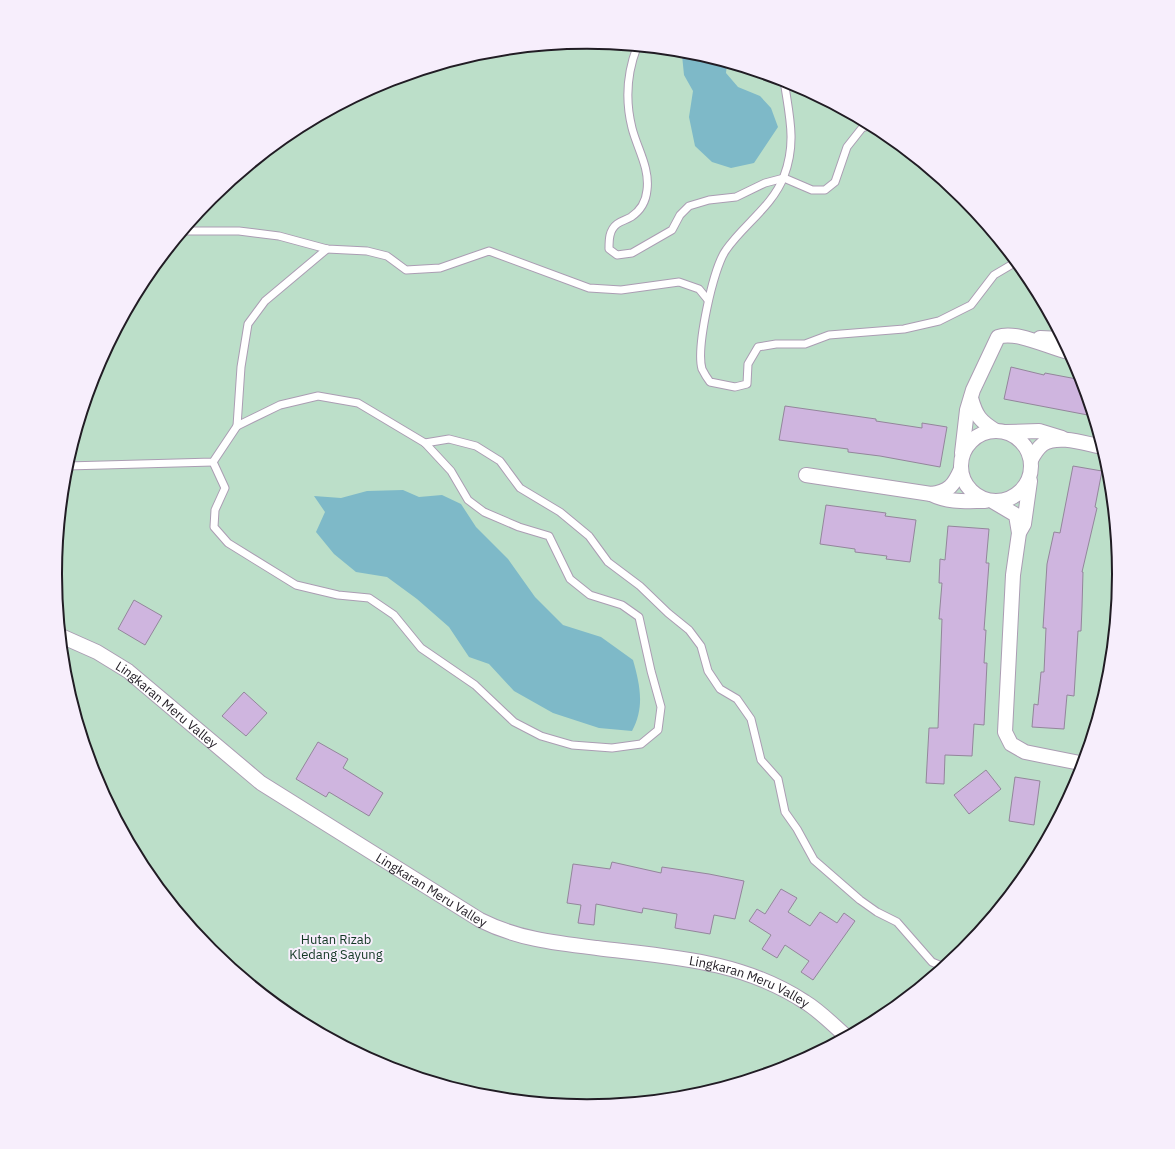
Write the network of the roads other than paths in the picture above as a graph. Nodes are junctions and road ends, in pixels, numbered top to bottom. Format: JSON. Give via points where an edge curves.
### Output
{"nodes":[{"id":1,"x":636,"y":51,"type":"edge"},
{"id":2,"x":785,"y":88,"type":"edge"},
{"id":3,"x":863,"y":128,"type":"edge"},
{"id":4,"x":784,"y":178,"type":"junction"},
{"id":5,"x":189,"y":232,"type":"edge"},
{"id":6,"x":327,"y":249,"type":"junction"},
{"id":7,"x":1011,"y":265,"type":"edge"},
{"id":8,"x":708,"y":300,"type":"junction"},
{"id":9,"x":1020,"y":337,"type":"junction"},
{"id":10,"x":1057,"y":339,"type":"edge"},
{"id":11,"x":1063,"y":350,"type":"edge"},
{"id":12,"x":971,"y":398,"type":"junction"},
{"id":13,"x":237,"y":426,"type":"junction"},
{"id":14,"x":1000,"y":431,"type":"junction"},
{"id":15,"x":1066,"y":440,"type":"junction"},
{"id":16,"x":425,"y":443,"type":"junction"},
{"id":17,"x":1097,"y":447,"type":"edge"},
{"id":18,"x":1031,"y":460,"type":"junction"},
{"id":19,"x":213,"y":462,"type":"junction"},
{"id":20,"x":961,"y":464,"type":"junction"},
{"id":21,"x":73,"y":466,"type":"edge"},
{"id":22,"x":806,"y":475,"type":"dead end"},
{"id":23,"x":1030,"y":476,"type":"junction"},
{"id":24,"x":931,"y":494,"type":"junction"},
{"id":25,"x":991,"y":501,"type":"junction"},
{"id":26,"x":1019,"y":533,"type":"junction"},
{"id":27,"x":66,"y":638,"type":"edge"},
{"id":28,"x":1078,"y":763,"type":"edge"},
{"id":29,"x":939,"y":965,"type":"edge"},
{"id":30,"x":843,"y":1034,"type":"edge"}],
"edges":[{"from":1,"to":4,"type":"lane","via":[[629,70],[627,97],[632,128],[646,171],[648,189],[642,206],[631,217],[616,224],[609,236],[609,249],[617,255],[632,253],[672,230],[680,215],[689,206],[709,200],[736,197],[765,183]]},
{"from":2,"to":4,"type":"lane","via":[[791,121],[792,150]]},
{"from":3,"to":4,"type":"lane","via":[[847,147],[835,182],[825,190],[812,190]]},
{"from":4,"to":8,"type":"lane","via":[[768,203],[725,252]]},
{"from":5,"to":6,"type":"lane","via":[[239,231],[279,236]]},
{"from":6,"to":8,"type":"lane","via":[[386,256],[406,270],[440,268],[489,252],[589,288],[621,290],[679,282],[699,289]]},
{"from":6,"to":13,"type":"lane","via":[[265,301],[248,324],[241,367]]},
{"from":7,"to":8,"type":"lane","via":[[994,275],[971,305],[939,321],[904,329],[829,335],[805,344],[758,347],[748,364],[747,384],[735,387],[710,382],[702,368],[702,338]]},
{"from":9,"to":10,"type":"street"},
{"from":9,"to":11,"type":"street"},
{"from":9,"to":12,"type":"street","via":[[1006,335],[996,339]]},
{"from":12,"to":14,"type":"street","via":[[974,410],[981,421]]},
{"from":12,"to":20,"type":"street","via":[[967,410]]},
{"from":13,"to":16,"type":"lane","via":[[280,405],[318,396],[358,403]]},
{"from":13,"to":19,"type":"lane"},
{"from":14,"to":15,"type":"street","via":[[1039,431],[1058,435]]},
{"from":14,"to":18,"type":"street","via":[[1022,442]]},
{"from":14,"to":20,"type":"street","via":[[986,432],[970,442]]},
{"from":15,"to":17,"type":"street"},
{"from":15,"to":18,"type":"street","via":[[1043,444]]},
{"from":16,"to":19,"type":"lane","via":[[451,471],[468,500],[484,512],[549,536],[570,579],[590,595],[622,605],[639,617],[661,707],[658,730],[641,744],[612,748],[572,745],[540,736],[514,722],[475,684],[422,648],[394,615],[369,598],[338,595],[296,585],[228,543],[214,527],[215,510],[225,488]]},
{"from":16,"to":29,"type":"lane","via":[[449,439],[476,446],[500,461],[520,488],[571,521],[588,536],[608,562],[640,586],[689,630],[701,646],[708,671],[720,689],[737,699],[751,719],[761,760],[778,779],[785,812],[814,860],[860,900],[897,922],[932,962]]},
{"from":18,"to":23,"type":"street"},
{"from":19,"to":21,"type":"lane"},
{"from":20,"to":24,"type":"street","via":[[951,488]]},
{"from":20,"to":25,"type":"street","via":[[962,478],[969,489],[979,498]]},
{"from":22,"to":24,"type":"street"},
{"from":23,"to":25,"type":"street","via":[[1020,492],[1012,498]]},
{"from":23,"to":26,"type":"street","via":[[1024,524]]},
{"from":24,"to":25,"type":"street","via":[[952,501]]},
{"from":25,"to":26,"type":"street","via":[[1016,515]]},
{"from":26,"to":28,"type":"street","via":[[1014,575],[1005,732],[1011,744],[1017,749]]},
{"from":27,"to":30,"type":"street","name":"Lingkaran Meru Valley","via":[[97,652],[128,671],[261,784],[498,929],[539,941],[696,960],[743,971],[806,1002]]}]}
